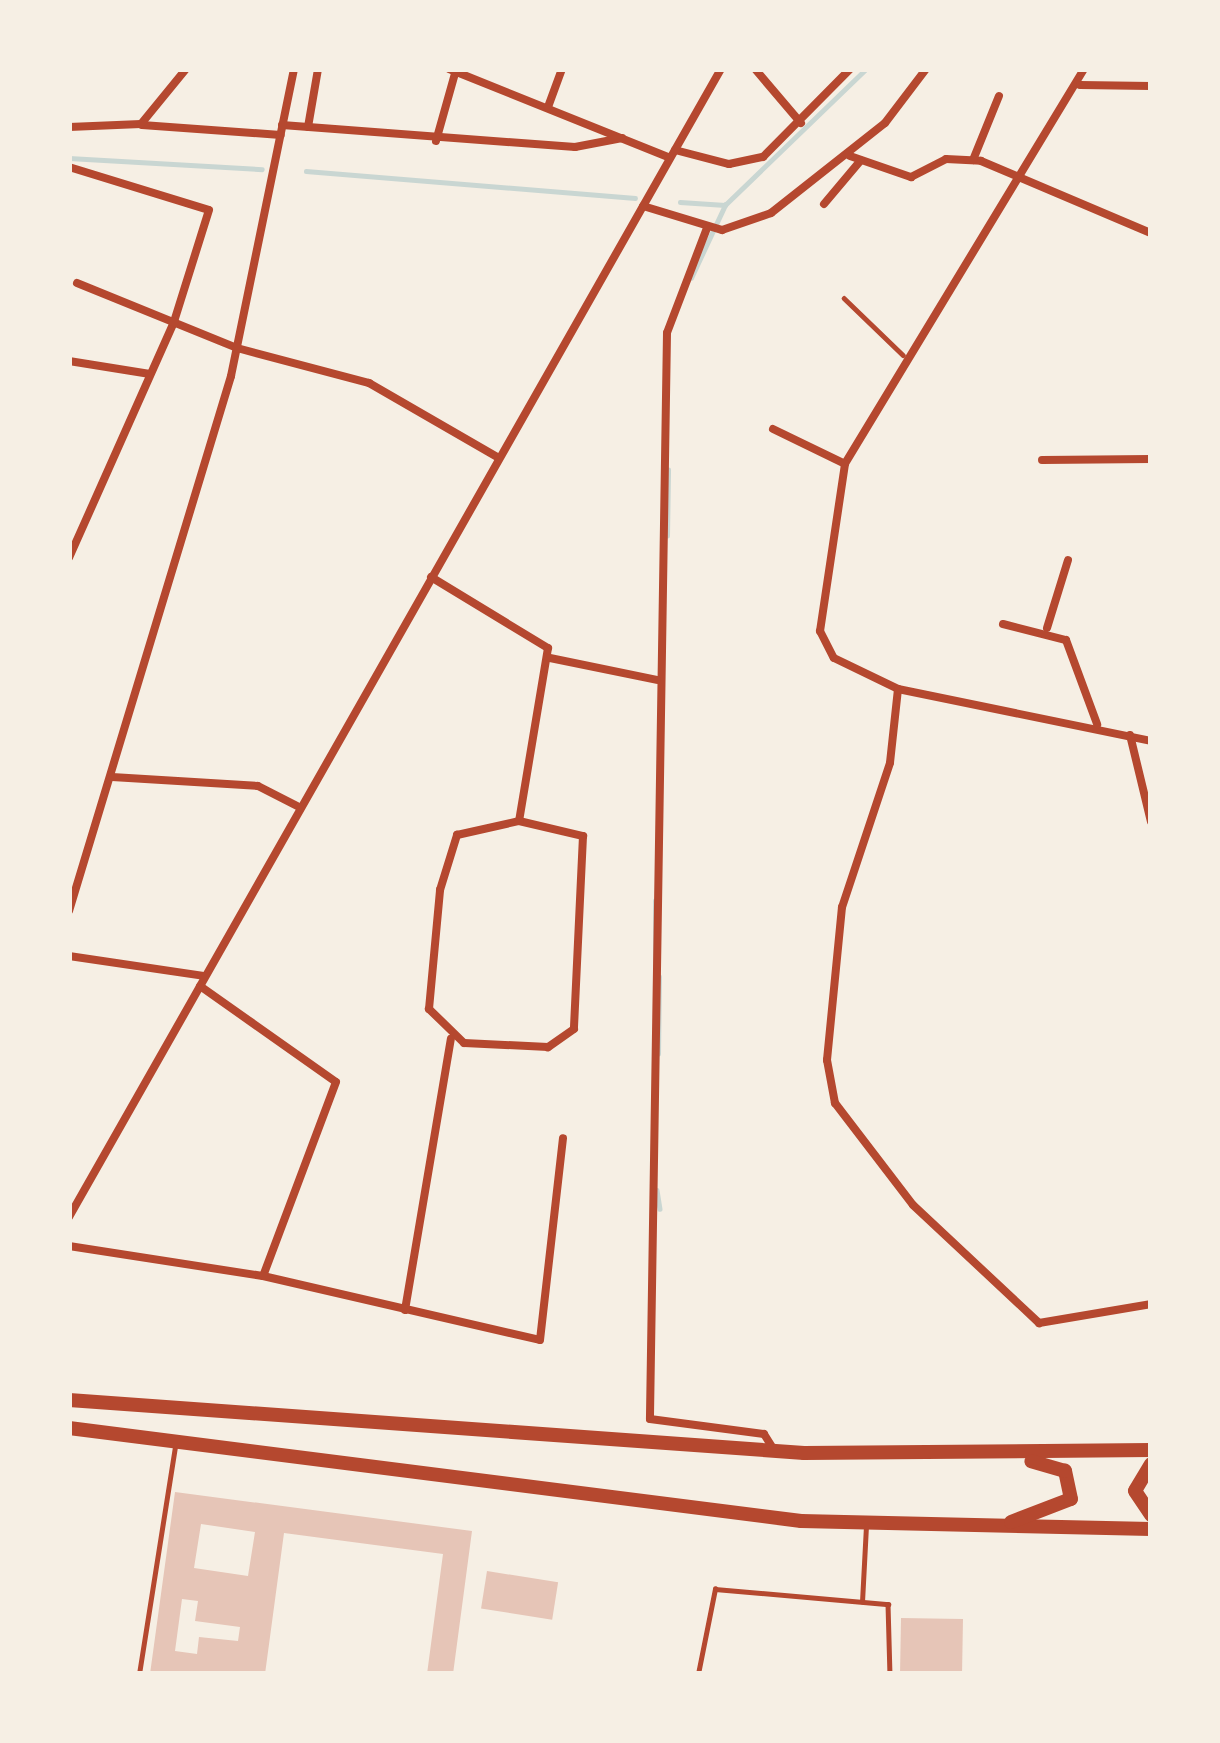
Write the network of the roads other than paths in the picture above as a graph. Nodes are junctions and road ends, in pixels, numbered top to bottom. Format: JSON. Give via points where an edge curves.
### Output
{"nodes":[{"id":1,"x":186,"y":69,"type":"edge"},
{"id":2,"x":294,"y":69,"type":"edge"},
{"id":3,"x":318,"y":69,"type":"edge"},
{"id":4,"x":562,"y":69,"type":"edge"},
{"id":5,"x":721,"y":69,"type":"edge"},
{"id":6,"x":755,"y":69,"type":"edge"},
{"id":7,"x":850,"y":69,"type":"edge"},
{"id":8,"x":926,"y":69,"type":"edge"},
{"id":9,"x":1084,"y":69,"type":"edge"},
{"id":10,"x":454,"y":70,"type":"edge"},
{"id":11,"x":1080,"y":85,"type":"junction"},
{"id":12,"x":1151,"y":86,"type":"edge"},
{"id":13,"x":999,"y":97,"type":"dead end"},
{"id":14,"x":548,"y":107,"type":"junction"},
{"id":15,"x":801,"y":123,"type":"junction"},
{"id":16,"x":141,"y":124,"type":"junction"},
{"id":17,"x":69,"y":127,"type":"edge"},
{"id":18,"x":308,"y":127,"type":"junction"},
{"id":19,"x":282,"y":130,"type":"junction"},
{"id":20,"x":622,"y":138,"type":"junction"},
{"id":21,"x":436,"y":141,"type":"junction"},
{"id":22,"x":848,"y":156,"type":"junction"},
{"id":23,"x":670,"y":159,"type":"junction"},
{"id":24,"x":861,"y":160,"type":"junction"},
{"id":25,"x":973,"y":160,"type":"junction"},
{"id":26,"x":69,"y":167,"type":"edge"},
{"id":27,"x":1021,"y":175,"type":"junction"},
{"id":28,"x":824,"y":204,"type":"dead end"},
{"id":29,"x":643,"y":206,"type":"junction"},
{"id":30,"x":707,"y":228,"type":"junction"},
{"id":31,"x":1151,"y":233,"type":"edge"},
{"id":32,"x":77,"y":283,"type":"dead end"},
{"id":33,"x":844,"y":298,"type":"dead end"},
{"id":34,"x":173,"y":322,"type":"junction"},
{"id":35,"x":237,"y":348,"type":"junction"},
{"id":36,"x":903,"y":355,"type":"junction"},
{"id":37,"x":69,"y":361,"type":"edge"},
{"id":38,"x":151,"y":374,"type":"junction"},
{"id":39,"x":772,"y":429,"type":"dead end"},
{"id":40,"x":499,"y":458,"type":"junction"},
{"id":41,"x":1151,"y":459,"type":"edge"},
{"id":42,"x":1042,"y":460,"type":"dead end"},
{"id":43,"x":844,"y":464,"type":"junction"},
{"id":44,"x":69,"y":558,"type":"edge"},
{"id":45,"x":1068,"y":560,"type":"dead end"},
{"id":46,"x":431,"y":577,"type":"junction"},
{"id":47,"x":1003,"y":624,"type":"dead end"},
{"id":48,"x":1047,"y":628,"type":"junction"},
{"id":49,"x":550,"y":658,"type":"junction"},
{"id":50,"x":657,"y":680,"type":"junction"},
{"id":51,"x":898,"y":689,"type":"junction"},
{"id":52,"x":1097,"y":724,"type":"junction"},
{"id":53,"x":1130,"y":735,"type":"junction"},
{"id":54,"x":1151,"y":741,"type":"edge"},
{"id":55,"x":112,"y":777,"type":"junction"},
{"id":56,"x":298,"y":806,"type":"junction"},
{"id":57,"x":519,"y":821,"type":"junction"},
{"id":58,"x":1151,"y":822,"type":"edge"},
{"id":59,"x":69,"y":911,"type":"edge"},
{"id":60,"x":69,"y":956,"type":"edge"},
{"id":61,"x":202,"y":981,"type":"junction"},
{"id":62,"x":452,"y":1039,"type":"junction"},
{"id":63,"x":562,"y":1138,"type":"dead end"},
{"id":64,"x":69,"y":1217,"type":"edge"},
{"id":65,"x":69,"y":1246,"type":"edge"},
{"id":66,"x":262,"y":1276,"type":"junction"},
{"id":67,"x":1151,"y":1304,"type":"edge"},
{"id":68,"x":406,"y":1310,"type":"junction"},
{"id":69,"x":69,"y":1400,"type":"edge"},
{"id":70,"x":69,"y":1428,"type":"edge"},
{"id":71,"x":176,"y":1440,"type":"junction"},
{"id":72,"x":1151,"y":1450,"type":"edge"},
{"id":73,"x":774,"y":1452,"type":"junction"},
{"id":74,"x":981,"y":1456,"type":"junction"},
{"id":75,"x":1151,"y":1464,"type":"edge"},
{"id":76,"x":1151,"y":1515,"type":"edge"},
{"id":77,"x":866,"y":1525,"type":"junction"},
{"id":78,"x":976,"y":1527,"type":"junction"},
{"id":79,"x":1151,"y":1528,"type":"edge"},
{"id":80,"x":862,"y":1602,"type":"junction"},
{"id":81,"x":139,"y":1674,"type":"edge"},
{"id":82,"x":698,"y":1674,"type":"edge"},
{"id":83,"x":890,"y":1674,"type":"edge"}],
"edges":[{"from":1,"to":16,"type":"street"},
{"from":2,"to":19,"type":"street"},
{"from":3,"to":18,"type":"street"},
{"from":4,"to":14,"type":"street"},
{"from":5,"to":23,"type":"street"},
{"from":6,"to":15,"type":"street"},
{"from":7,"to":15,"type":"street"},
{"from":8,"to":22,"type":"street"},
{"from":9,"to":11,"type":"street"},
{"from":10,"to":14,"type":"street"},
{"from":10,"to":21,"type":"street"},
{"from":11,"to":12,"type":"street"},
{"from":11,"to":27,"type":"street"},
{"from":13,"to":25,"type":"street"},
{"from":14,"to":20,"type":"street"},
{"from":15,"to":23,"type":"street","via":[[746,164]]},
{"from":16,"to":17,"type":"street"},
{"from":16,"to":19,"type":"street"},
{"from":18,"to":19,"type":"street"},
{"from":18,"to":21,"type":"street"},
{"from":19,"to":35,"type":"street"},
{"from":20,"to":21,"type":"street"},
{"from":20,"to":23,"type":"street"},
{"from":22,"to":24,"type":"street"},
{"from":22,"to":30,"type":"street","via":[[771,213]]},
{"from":23,"to":29,"type":"street"},
{"from":24,"to":25,"type":"street","via":[[911,177]]},
{"from":24,"to":28,"type":"street"},
{"from":25,"to":27,"type":"street"},
{"from":26,"to":34,"type":"street","via":[[208,204]]},
{"from":27,"to":31,"type":"street"},
{"from":27,"to":36,"type":"street"},
{"from":29,"to":30,"type":"street"},
{"from":29,"to":40,"type":"street"},
{"from":30,"to":50,"type":"street","via":[[667,333]]},
{"from":32,"to":34,"type":"street"},
{"from":33,"to":36,"type":"lane"},
{"from":34,"to":35,"type":"street"},
{"from":34,"to":38,"type":"street"},
{"from":35,"to":40,"type":"street","via":[[369,383]]},
{"from":35,"to":55,"type":"street"},
{"from":36,"to":43,"type":"street"},
{"from":37,"to":38,"type":"street"},
{"from":38,"to":44,"type":"street"},
{"from":39,"to":43,"type":"street"},
{"from":40,"to":46,"type":"street"},
{"from":41,"to":42,"type":"street"},
{"from":43,"to":51,"type":"street","via":[[822,643]]},
{"from":45,"to":48,"type":"street"},
{"from":46,"to":49,"type":"street","via":[[513,618]]},
{"from":46,"to":56,"type":"street"},
{"from":47,"to":48,"type":"street"},
{"from":48,"to":52,"type":"street","via":[[1082,666]]},
{"from":49,"to":50,"type":"street"},
{"from":49,"to":57,"type":"street"},
{"from":50,"to":73,"type":"street","via":[[650,1419],[764,1434]]},
{"from":51,"to":52,"type":"street"},
{"from":51,"to":67,"type":"street","via":[[890,763],[833,963],[835,1103],[913,1205],[1039,1323]]},
{"from":52,"to":53,"type":"street"},
{"from":53,"to":54,"type":"street"},
{"from":53,"to":58,"type":"street"},
{"from":55,"to":56,"type":"street","via":[[258,786]]},
{"from":55,"to":59,"type":"street"},
{"from":56,"to":61,"type":"street"},
{"from":57,"to":62,"type":"street","via":[[458,836],[440,890],[427,994]]},
{"from":57,"to":62,"type":"street","via":[[583,836],[574,1029],[548,1047]]},
{"from":60,"to":61,"type":"street"},
{"from":61,"to":64,"type":"street"},
{"from":61,"to":66,"type":"street","via":[[336,1082]]},
{"from":62,"to":68,"type":"street"},
{"from":63,"to":68,"type":"street","via":[[542,1340]]},
{"from":65,"to":66,"type":"street"},
{"from":66,"to":68,"type":"street"},
{"from":69,"to":73,"type":"highway"},
{"from":70,"to":71,"type":"highway"},
{"from":71,"to":77,"type":"highway"},
{"from":71,"to":81,"type":"lane"},
{"from":72,"to":74,"type":"highway"},
{"from":73,"to":74,"type":"highway"},
{"from":74,"to":78,"type":"highway","via":[[1057,1466],[1073,1489],[1058,1513]]},
{"from":75,"to":76,"type":"highway","via":[[1135,1491]]},
{"from":77,"to":78,"type":"highway"},
{"from":77,"to":80,"type":"lane"},
{"from":78,"to":79,"type":"highway"},
{"from":80,"to":82,"type":"lane","via":[[711,1591]]},
{"from":80,"to":83,"type":"lane","via":[[892,1607]]}]}
